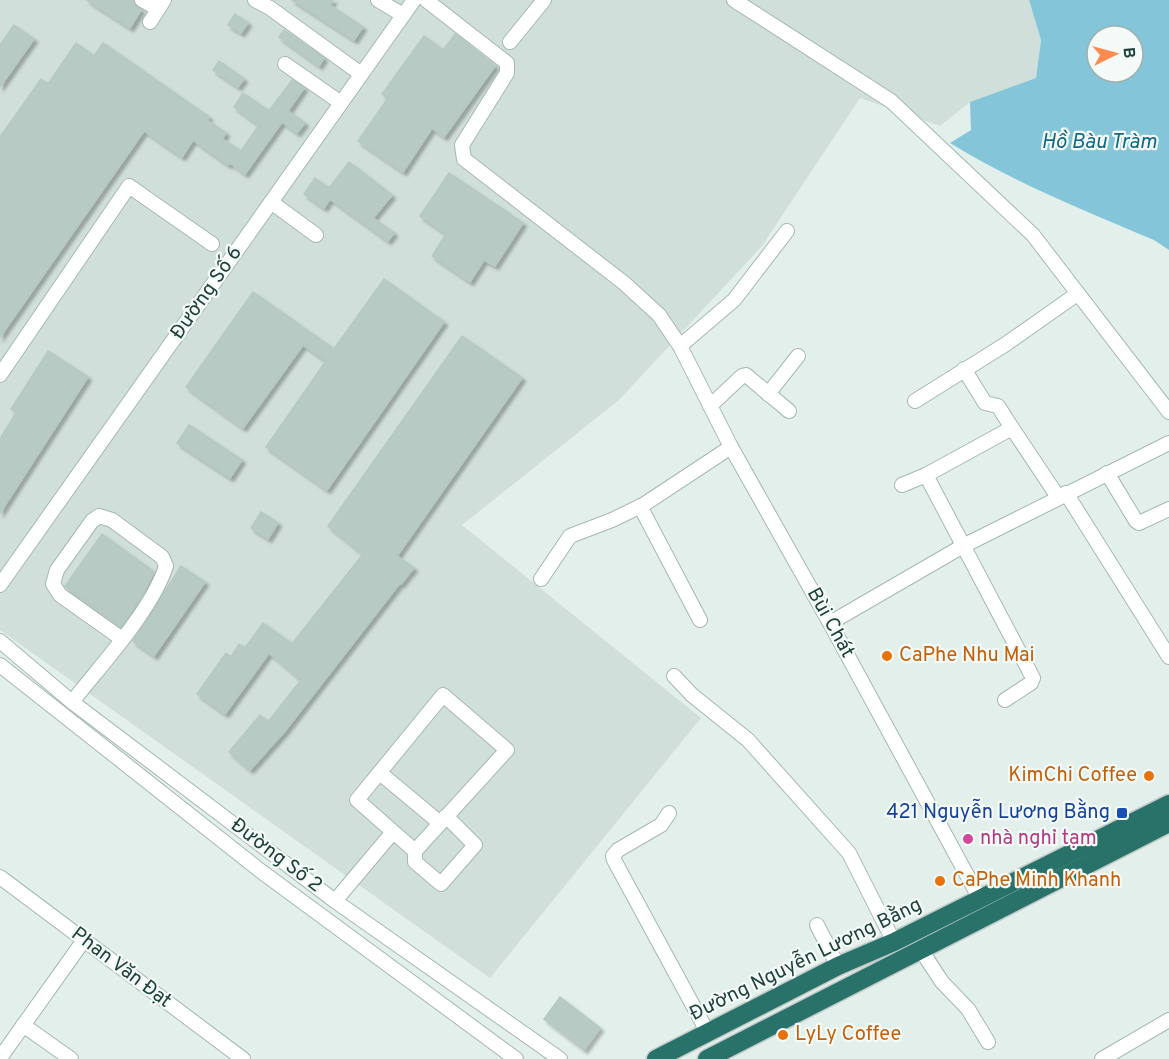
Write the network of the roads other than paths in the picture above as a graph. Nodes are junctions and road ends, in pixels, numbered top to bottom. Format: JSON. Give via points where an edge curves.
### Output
{"nodes":[{"id":1,"x":142,"y":0,"type":"edge"},
{"id":2,"x":255,"y":0,"type":"edge"},
{"id":3,"x":378,"y":0,"type":"edge"},
{"id":4,"x":414,"y":0,"type":"edge"},
{"id":5,"x":426,"y":0,"type":"edge"},
{"id":6,"x":544,"y":0,"type":"edge"},
{"id":7,"x":734,"y":0,"type":"edge"},
{"id":8,"x":161,"y":5,"type":"edge"},
{"id":9,"x":403,"y":15,"type":"junction"},
{"id":10,"x":150,"y":22,"type":"dead end"},
{"id":11,"x":510,"y":42,"type":"dead end"},
{"id":12,"x":285,"y":64,"type":"dead end"},
{"id":13,"x":361,"y":74,"type":"junction"},
{"id":14,"x":341,"y":103,"type":"junction"},
{"id":15,"x":271,"y":202,"type":"junction"},
{"id":16,"x":787,"y":231,"type":"dead end"},
{"id":17,"x":316,"y":235,"type":"dead end"},
{"id":18,"x":212,"y":244,"type":"dead end"},
{"id":19,"x":1077,"y":294,"type":"junction"},
{"id":20,"x":680,"y":346,"type":"junction"},
{"id":21,"x":798,"y":356,"type":"dead end"},
{"id":22,"x":964,"y":369,"type":"junction"},
{"id":23,"x":0,"y":375,"type":"edge"},
{"id":24,"x":768,"y":394,"type":"junction"},
{"id":25,"x":915,"y":400,"type":"dead end"},
{"id":26,"x":710,"y":406,"type":"junction"},
{"id":27,"x":789,"y":411,"type":"dead end"},
{"id":28,"x":1169,"y":412,"type":"edge"},
{"id":29,"x":1012,"y":428,"type":"junction"},
{"id":30,"x":1169,"y":443,"type":"edge"},
{"id":31,"x":731,"y":447,"type":"junction"},
{"id":32,"x":1107,"y":473,"type":"junction"},
{"id":33,"x":926,"y":475,"type":"junction"},
{"id":34,"x":902,"y":485,"type":"dead end"},
{"id":35,"x":1062,"y":495,"type":"junction"},
{"id":36,"x":640,"y":506,"type":"junction"},
{"id":37,"x":1169,"y":509,"type":"edge"},
{"id":38,"x":963,"y":546,"type":"junction"},
{"id":39,"x":541,"y":579,"type":"dead end"},
{"id":40,"x":0,"y":585,"type":"edge"},
{"id":41,"x":700,"y":620,"type":"dead end"},
{"id":42,"x":830,"y":623,"type":"junction"},
{"id":43,"x":122,"y":639,"type":"junction"},
{"id":44,"x":0,"y":641,"type":"edge"},
{"id":45,"x":1169,"y":657,"type":"edge"},
{"id":46,"x":0,"y":665,"type":"edge"},
{"id":47,"x":674,"y":676,"type":"dead end"},
{"id":48,"x":1005,"y":700,"type":"dead end"},
{"id":49,"x":72,"y":702,"type":"junction"},
{"id":50,"x":380,"y":774,"type":"junction"},
{"id":51,"x":1169,"y":804,"type":"edge"},
{"id":52,"x":669,"y":813,"type":"dead end"},
{"id":53,"x":443,"y":819,"type":"junction"},
{"id":54,"x":1169,"y":823,"type":"edge"},
{"id":55,"x":393,"y":832,"type":"junction"},
{"id":56,"x":415,"y":851,"type":"junction"},
{"id":57,"x":282,"y":861,"type":"junction"},
{"id":58,"x":268,"y":877,"type":"junction"},
{"id":59,"x":2,"y":884,"type":"edge"},
{"id":60,"x":980,"y":899,"type":"junction"},
{"id":61,"x":335,"y":902,"type":"junction"},
{"id":62,"x":817,"y":925,"type":"dead end"},
{"id":63,"x":84,"y":940,"type":"junction"},
{"id":64,"x":894,"y":942,"type":"junction"},
{"id":65,"x":921,"y":950,"type":"junction"},
{"id":66,"x":837,"y":966,"type":"junction"},
{"id":67,"x":1168,"y":1022,"type":"edge"},
{"id":68,"x":23,"y":1025,"type":"junction"},
{"id":69,"x":708,"y":1033,"type":"junction"},
{"id":70,"x":988,"y":1042,"type":"dead end"},
{"id":71,"x":0,"y":1058,"type":"edge"},
{"id":72,"x":71,"y":1059,"type":"edge"},
{"id":73,"x":243,"y":1059,"type":"edge"},
{"id":74,"x":516,"y":1059,"type":"edge"},
{"id":75,"x":560,"y":1059,"type":"edge"},
{"id":76,"x":656,"y":1059,"type":"edge"},
{"id":77,"x":707,"y":1059,"type":"edge"},
{"id":78,"x":1102,"y":1059,"type":"edge"}],
"edges":[{"from":1,"to":8,"type":"street"},
{"from":2,"to":13,"type":"street"},
{"from":3,"to":9,"type":"street"},
{"from":4,"to":9,"type":"street","name":"Đường Số 6"},
{"from":5,"to":20,"type":"street","name":"Bùi Chát","via":[[504,59],[508,68],[462,145],[464,159],[640,296]]},
{"from":6,"to":11,"type":"street"},
{"from":7,"to":19,"type":"street","via":[[891,101],[1033,236]]},
{"from":8,"to":10,"type":"street"},
{"from":9,"to":13,"type":"street","name":"Đường Số 6"},
{"from":12,"to":14,"type":"street"},
{"from":13,"to":14,"type":"street","name":"Đường Số 6"},
{"from":14,"to":15,"type":"street","name":"Đường Số 6"},
{"from":15,"to":17,"type":"street"},
{"from":15,"to":40,"type":"street","name":"Đường Số 6"},
{"from":16,"to":20,"type":"street","via":[[734,300]]},
{"from":18,"to":23,"type":"street","via":[[129,186]]},
{"from":19,"to":22,"type":"street"},
{"from":19,"to":28,"type":"street"},
{"from":20,"to":26,"type":"street","name":"Bùi Chát"},
{"from":21,"to":24,"type":"street"},
{"from":22,"to":25,"type":"street"},
{"from":22,"to":29,"type":"street","via":[[980,398],[1001,408]]},
{"from":24,"to":26,"type":"street","via":[[744,375]]},
{"from":24,"to":27,"type":"street"},
{"from":26,"to":31,"type":"street","name":"Bùi Chát"},
{"from":29,"to":33,"type":"street"},
{"from":29,"to":35,"type":"street"},
{"from":30,"to":32,"type":"street"},
{"from":31,"to":36,"type":"street"},
{"from":31,"to":42,"type":"street","name":"Bùi Chát"},
{"from":32,"to":35,"type":"street"},
{"from":32,"to":37,"type":"street","via":[[1139,523]]},
{"from":33,"to":34,"type":"street"},
{"from":33,"to":38,"type":"street"},
{"from":35,"to":38,"type":"street"},
{"from":35,"to":45,"type":"street"},
{"from":36,"to":39,"type":"street","via":[[570,536]]},
{"from":36,"to":41,"type":"street"},
{"from":38,"to":42,"type":"street"},
{"from":38,"to":48,"type":"street","via":[[1033,678]]},
{"from":42,"to":60,"type":"street","name":"Bùi Chát"},
{"from":43,"to":43,"type":"street","via":[[60,595],[53,585],[57,570],[99,516],[112,520],[162,557],[166,566],[160,584]]},
{"from":43,"to":49,"type":"street"},
{"from":44,"to":49,"type":"street","name":"Đường Số 2"},
{"from":46,"to":58,"type":"street","name":"Đường Số 2"},
{"from":47,"to":64,"type":"street","via":[[747,740],[849,853]]},
{"from":49,"to":57,"type":"street","name":"Đường Số 2"},
{"from":50,"to":53,"type":"street"},
{"from":50,"to":53,"type":"street","via":[[443,695],[507,750]]},
{"from":50,"to":55,"type":"street","via":[[357,800]]},
{"from":51,"to":60,"type":"highway","name":"Đường Nguyễn Lương Bằng"},
{"from":52,"to":69,"type":"street","via":[[661,825],[613,856]]},
{"from":53,"to":56,"type":"street"},
{"from":53,"to":56,"type":"street","via":[[475,845],[441,884],[415,862]]},
{"from":54,"to":65,"type":"highway","name":"Đường Nguyễn Lương Bằng"},
{"from":55,"to":56,"type":"street"},
{"from":55,"to":61,"type":"street"},
{"from":57,"to":58,"type":"street"},
{"from":57,"to":61,"type":"street","name":"Đường Số 2"},
{"from":58,"to":74,"type":"street","name":"Đường Số 2"},
{"from":59,"to":63,"type":"street","name":"Phan Văn Đạt"},
{"from":60,"to":64,"type":"highway","name":"Đường Nguyễn Lương Bằng"},
{"from":61,"to":75,"type":"street","name":"Đường Số 2"},
{"from":62,"to":66,"type":"street"},
{"from":63,"to":68,"type":"street"},
{"from":63,"to":73,"type":"street","name":"Phan Văn Đạt"},
{"from":64,"to":66,"type":"highway","name":"Đường Nguyễn Lương Bằng"},
{"from":65,"to":70,"type":"street","via":[[942,982],[968,1009]]},
{"from":65,"to":77,"type":"highway","name":"Đường Nguyễn Lương Bằng"},
{"from":66,"to":69,"type":"highway","name":"Đường Nguyễn Lương Bằng"},
{"from":67,"to":78,"type":"street"},
{"from":68,"to":71,"type":"street"},
{"from":68,"to":72,"type":"street"},
{"from":69,"to":76,"type":"highway","name":"Đường Nguyễn Lương Bằng"}]}
